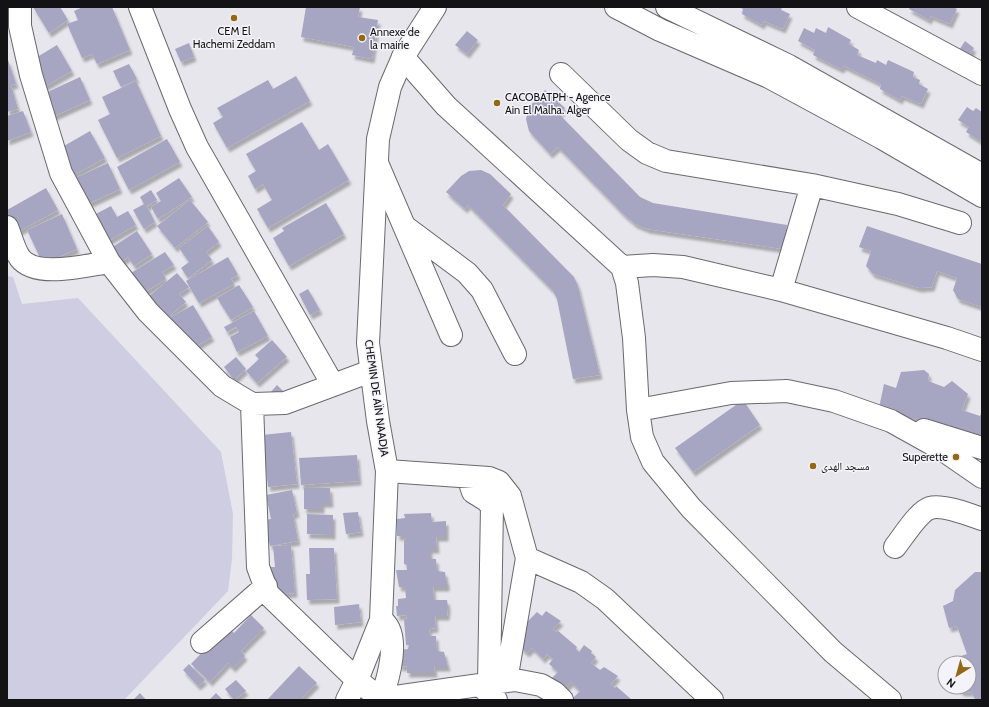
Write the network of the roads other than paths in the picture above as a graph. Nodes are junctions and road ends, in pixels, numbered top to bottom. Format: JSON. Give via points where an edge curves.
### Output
{"nodes":[{"id":1,"x":20,"y":7,"type":"edge"},
{"id":2,"x":140,"y":7,"type":"edge"},
{"id":3,"x":435,"y":7,"type":"edge"},
{"id":4,"x":616,"y":7,"type":"edge"},
{"id":5,"x":667,"y":7,"type":"edge"},
{"id":6,"x":858,"y":7,"type":"edge"},
{"id":7,"x":403,"y":57,"type":"junction"},
{"id":8,"x":561,"y":74,"type":"dead end"},
{"id":9,"x":982,"y":74,"type":"edge"},
{"id":10,"x":377,"y":163,"type":"junction"},
{"id":11,"x":982,"y":175,"type":"edge"},
{"id":12,"x":812,"y":185,"type":"junction"},
{"id":13,"x":982,"y":196,"type":"edge"},
{"id":14,"x":960,"y":223,"type":"dead end"},
{"id":15,"x":404,"y":226,"type":"junction"},
{"id":16,"x":7,"y":227,"type":"edge"},
{"id":17,"x":109,"y":262,"type":"junction"},
{"id":18,"x":622,"y":267,"type":"junction"},
{"id":19,"x":781,"y":290,"type":"junction"},
{"id":20,"x":451,"y":335,"type":"dead end"},
{"id":21,"x":982,"y":350,"type":"edge"},
{"id":22,"x":515,"y":354,"type":"dead end"},
{"id":23,"x":371,"y":370,"type":"junction"},
{"id":24,"x":333,"y":385,"type":"junction"},
{"id":25,"x":252,"y":404,"type":"junction"},
{"id":26,"x":638,"y":410,"type":"junction"},
{"id":27,"x":891,"y":421,"type":"junction"},
{"id":28,"x":982,"y":448,"type":"edge"},
{"id":29,"x":387,"y":471,"type":"junction"},
{"id":30,"x":468,"y":477,"type":"junction"},
{"id":31,"x":982,"y":477,"type":"edge"},
{"id":32,"x":982,"y":519,"type":"edge"},
{"id":33,"x":895,"y":547,"type":"dead end"},
{"id":34,"x":527,"y":558,"type":"junction"},
{"id":35,"x":266,"y":586,"type":"junction"},
{"id":36,"x":381,"y":620,"type":"junction"},
{"id":37,"x":202,"y":642,"type":"dead end"},
{"id":38,"x":358,"y":680,"type":"junction"},
{"id":39,"x":493,"y":687,"type":"edge"},
{"id":40,"x":347,"y":700,"type":"edge"},
{"id":41,"x":381,"y":700,"type":"edge"},
{"id":42,"x":562,"y":700,"type":"edge"},
{"id":43,"x":712,"y":700,"type":"edge"},
{"id":44,"x":890,"y":700,"type":"edge"}],
"edges":[{"from":1,"to":17,"type":"street","via":[[20,26],[31,75],[61,173]]},
{"from":2,"to":24,"type":"street","via":[[197,147]]},
{"from":3,"to":7,"type":"street","name":"CHEMIN DE AÏN NAADJA"},
{"from":4,"to":13,"type":"street","via":[[660,30],[769,77]]},
{"from":5,"to":11,"type":"street","via":[[789,66]]},
{"from":6,"to":9,"type":"street"},
{"from":7,"to":10,"type":"street","name":"CHEMIN DE AÏN NAADJA","via":[[390,87],[378,139]]},
{"from":7,"to":18,"type":"street","via":[[446,106]]},
{"from":8,"to":12,"type":"street","via":[[629,140],[647,153],[666,161]]},
{"from":10,"to":15,"type":"street"},
{"from":10,"to":23,"type":"street","name":"CHEMIN DE AÏN NAADJA","via":[[368,343]]},
{"from":12,"to":14,"type":"street","via":[[898,204]]},
{"from":12,"to":19,"type":"street"},
{"from":15,"to":20,"type":"street"},
{"from":15,"to":22,"type":"street","via":[[467,273],[482,290]]},
{"from":16,"to":17,"type":"street","via":[[20,258],[32,267],[46,270]]},
{"from":17,"to":25,"type":"street","via":[[148,312],[222,386]]},
{"from":18,"to":19,"type":"street","via":[[683,267]]},
{"from":18,"to":26,"type":"street","via":[[634,338]]},
{"from":19,"to":21,"type":"street"},
{"from":23,"to":24,"type":"street"},
{"from":23,"to":29,"type":"street","name":"CHEMIN DE AÏN NAADJA"},
{"from":24,"to":25,"type":"street","via":[[285,403]]},
{"from":25,"to":35,"type":"street","via":[[258,567]]},
{"from":26,"to":27,"type":"street","via":[[731,393],[787,391],[834,401]]},
{"from":26,"to":44,"type":"street","via":[[642,437],[653,462],[691,508],[833,652]]},
{"from":27,"to":28,"type":"street"},
{"from":27,"to":31,"type":"street","via":[[943,450]]},
{"from":29,"to":30,"type":"street"},
{"from":29,"to":36,"type":"street","name":"CHEMIN DE AÏN NAADJA"},
{"from":30,"to":34,"type":"street","via":[[489,478],[499,482],[510,496]]},
{"from":30,"to":39,"type":"street","via":[[473,492],[492,506]]},
{"from":32,"to":33,"type":"street","via":[[942,507],[931,508],[922,513]]},
{"from":34,"to":39,"type":"street"},
{"from":34,"to":43,"type":"street","via":[[581,582],[605,599]]},
{"from":35,"to":37,"type":"street"},
{"from":35,"to":38,"type":"street","via":[[268,594]]},
{"from":36,"to":38,"type":"street","name":"CHEMIN DE AÏN NAADJA"},
{"from":36,"to":41,"type":"street","via":[[388,626],[391,638],[391,665]]},
{"from":38,"to":40,"type":"street","name":"CHEMIN DE AÏN NAADJA"},
{"from":38,"to":41,"type":"street"},
{"from":39,"to":41,"type":"street"},
{"from":39,"to":42,"type":"street","via":[[515,680],[540,685]]}]}
